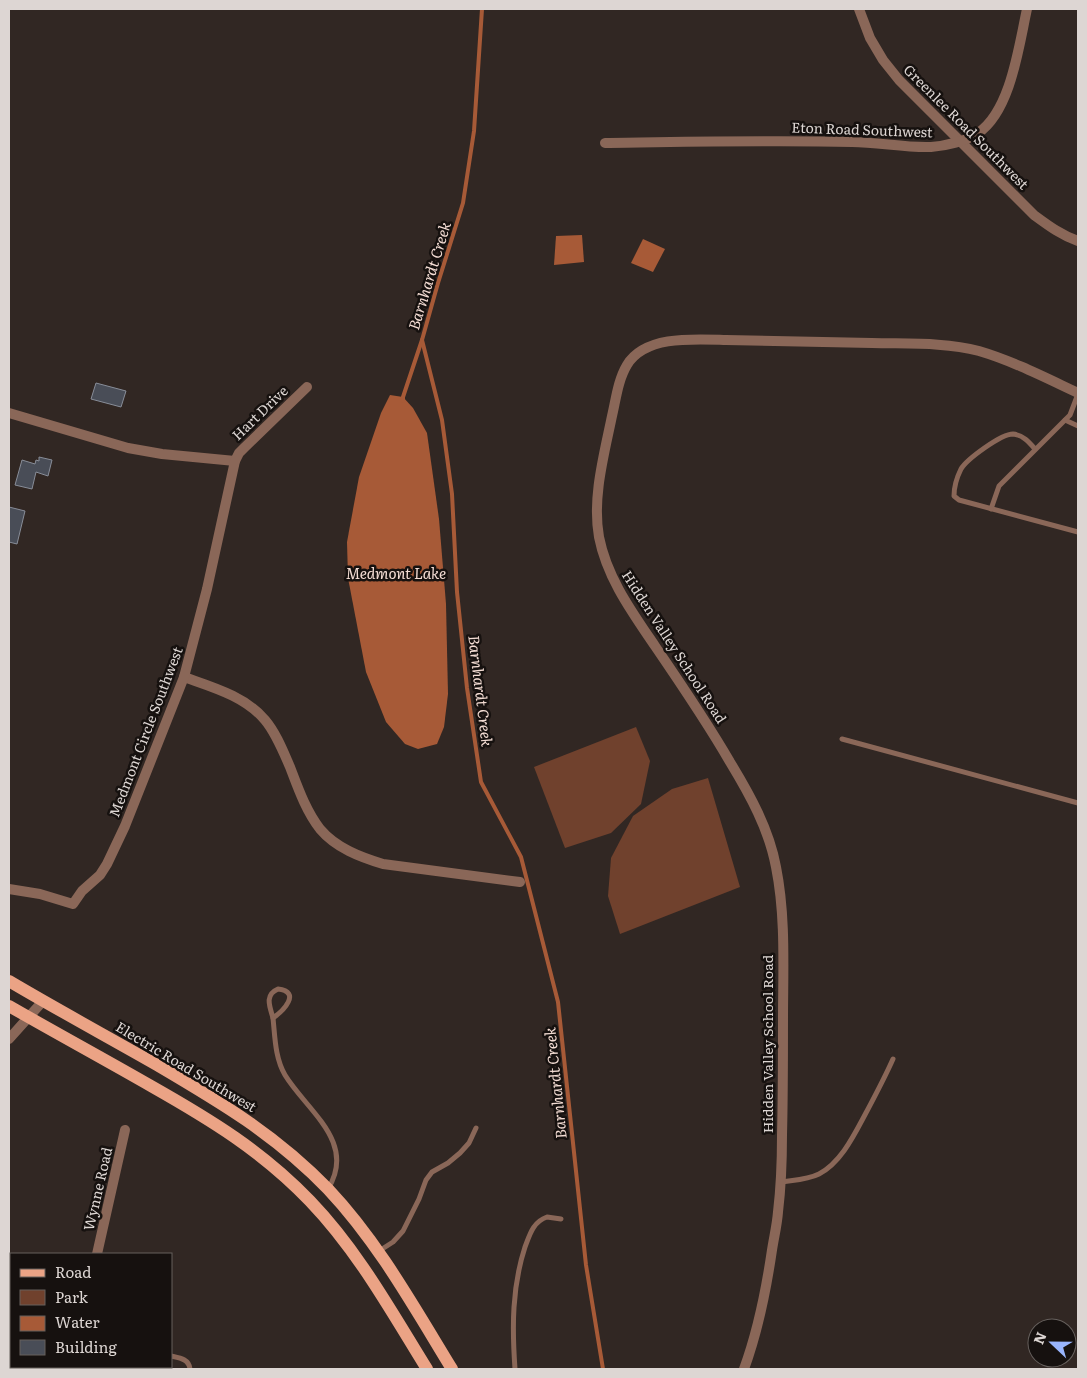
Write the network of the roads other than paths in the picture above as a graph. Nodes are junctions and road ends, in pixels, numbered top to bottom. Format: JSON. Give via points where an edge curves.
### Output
{"nodes":[{"id":1,"x":859,"y":9,"type":"edge"},
{"id":2,"x":1027,"y":9,"type":"edge"},
{"id":3,"x":960,"y":141,"type":"junction"},
{"id":4,"x":606,"y":143,"type":"dead end"},
{"id":5,"x":1078,"y":241,"type":"edge"},
{"id":6,"x":307,"y":387,"type":"dead end"},
{"id":7,"x":1078,"y":394,"type":"edge"},
{"id":8,"x":9,"y":412,"type":"edge"},
{"id":9,"x":1065,"y":420,"type":"junction"},
{"id":10,"x":1078,"y":426,"type":"edge"},
{"id":11,"x":1036,"y":449,"type":"junction"},
{"id":12,"x":235,"y":462,"type":"junction"},
{"id":13,"x":991,"y":508,"type":"junction"},
{"id":14,"x":1078,"y":532,"type":"edge"},
{"id":15,"x":184,"y":677,"type":"junction"},
{"id":16,"x":842,"y":739,"type":"dead end"},
{"id":17,"x":1078,"y":803,"type":"edge"},
{"id":18,"x":520,"y":882,"type":"dead end"},
{"id":19,"x":9,"y":889,"type":"edge"},
{"id":20,"x":9,"y":981,"type":"edge"},
{"id":21,"x":43,"y":1001,"type":"junction"},
{"id":22,"x":9,"y":1006,"type":"edge"},
{"id":23,"x":28,"y":1017,"type":"junction"},
{"id":24,"x":273,"y":1018,"type":"junction"},
{"id":25,"x":9,"y":1039,"type":"edge"},
{"id":26,"x":893,"y":1059,"type":"dead end"},
{"id":27,"x":476,"y":1128,"type":"dead end"},
{"id":28,"x":125,"y":1130,"type":"dead end"},
{"id":29,"x":781,"y":1182,"type":"junction"},
{"id":30,"x":328,"y":1190,"type":"junction"},
{"id":31,"x":561,"y":1220,"type":"dead end"},
{"id":32,"x":378,"y":1251,"type":"junction"},
{"id":33,"x":97,"y":1253,"type":"edge"},
{"id":34,"x":172,"y":1356,"type":"edge"},
{"id":35,"x":190,"y":1369,"type":"edge"},
{"id":36,"x":427,"y":1369,"type":"edge"},
{"id":37,"x":452,"y":1369,"type":"edge"},
{"id":38,"x":515,"y":1369,"type":"edge"},
{"id":39,"x":744,"y":1369,"type":"edge"}],
"edges":[{"from":1,"to":3,"type":"street","name":"Greenlee Road Southwest","via":[[883,60]]},
{"from":2,"to":3,"type":"street","name":"Eton Road Southwest","via":[[1007,92],[999,109],[987,126]]},
{"from":3,"to":4,"type":"street","name":"Eton Road Southwest","via":[[934,147],[854,142]]},
{"from":3,"to":5,"type":"street","name":"Greenlee Road Southwest","via":[[1034,215],[1054,230]]},
{"from":6,"to":12,"type":"street","name":"Hart Drive","via":[[244,448]]},
{"from":7,"to":9,"type":"lane"},
{"from":7,"to":29,"type":"street","name":"Hidden Valley School Road","via":[[980,352],[919,344],[677,340],[645,347],[633,356],[619,382],[598,495],[599,536],[604,556],[625,601],[690,697],[745,787],[763,824],[776,865],[782,937]]},
{"from":8,"to":12,"type":"street","via":[[128,448]]},
{"from":9,"to":10,"type":"lane"},
{"from":9,"to":11,"type":"lane"},
{"from":11,"to":13,"type":"lane","via":[[999,486]]},
{"from":11,"to":13,"type":"lane","via":[[1025,438],[1012,434],[977,453],[962,468],[954,496]]},
{"from":12,"to":15,"type":"street","name":"Medmont Circle Southwest"},
{"from":13,"to":14,"type":"lane"},
{"from":15,"to":18,"type":"street","via":[[236,698],[264,719],[320,829],[345,849],[383,864]]},
{"from":15,"to":19,"type":"street","name":"Medmont Circle Southwest","via":[[125,826],[100,875],[82,891],[74,904]]},
{"from":16,"to":17,"type":"lane"},
{"from":20,"to":21,"type":"main road","name":"Electric Road Southwest"},
{"from":21,"to":23,"type":"street"},
{"from":21,"to":30,"type":"main road","name":"Electric Road Southwest","via":[[247,1119]]},
{"from":22,"to":23,"type":"main road"},
{"from":23,"to":25,"type":"street"},
{"from":23,"to":36,"type":"main road","via":[[201,1114],[287,1178],[312,1202],[360,1261]]},
{"from":24,"to":24,"type":"lane","via":[[269,996],[273,991],[283,989],[289,1001]]},
{"from":24,"to":30,"type":"lane","via":[[280,1064],[333,1140],[336,1174]]},
{"from":26,"to":29,"type":"lane","via":[[852,1138],[835,1160],[819,1174]]},
{"from":27,"to":32,"type":"lane","via":[[469,1144],[426,1180],[403,1231]]},
{"from":28,"to":33,"type":"street","name":"Wynne Road"},
{"from":29,"to":39,"type":"street","name":"Hidden Valley School Road","via":[[768,1282]]},
{"from":30,"to":32,"type":"main road","name":"Electric Road Southwest"},
{"from":31,"to":38,"type":"lane","via":[[547,1217],[536,1224],[521,1259],[513,1309]]},
{"from":32,"to":37,"type":"main road","name":"Electric Road Southwest"},
{"from":34,"to":35,"type":"lane","via":[[187,1361]]}]}
